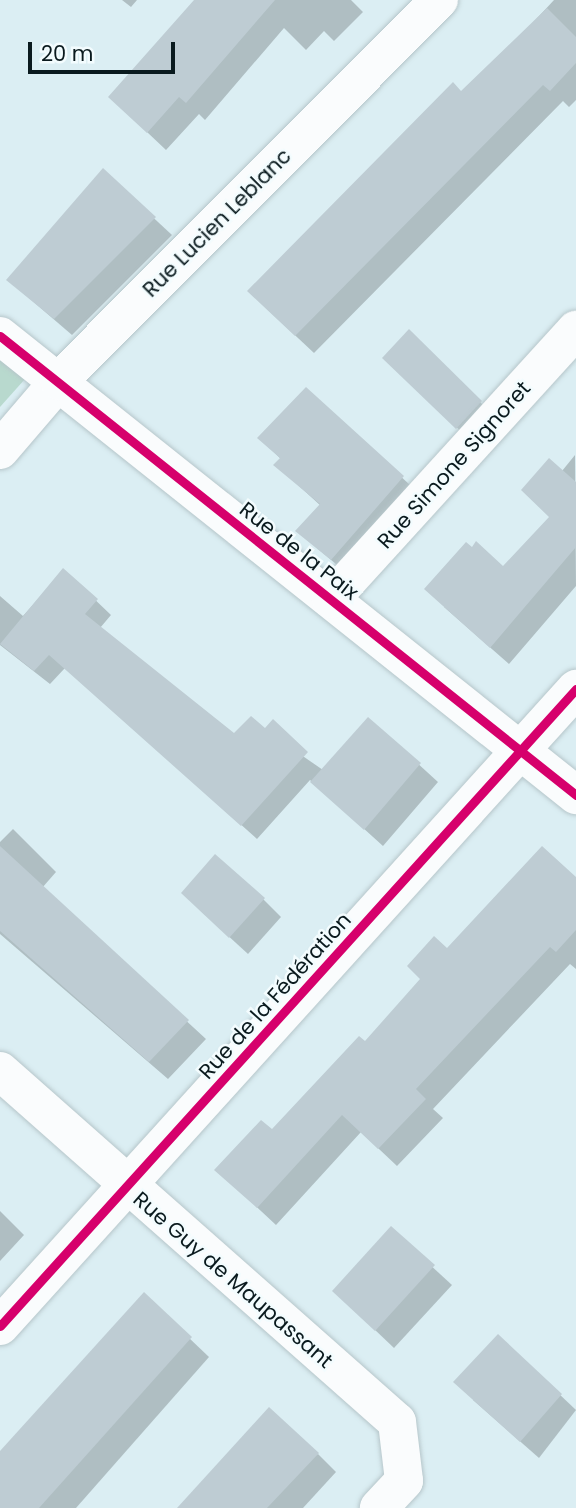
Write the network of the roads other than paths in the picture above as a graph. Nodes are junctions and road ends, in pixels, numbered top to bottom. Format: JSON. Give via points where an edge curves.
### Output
{"nodes":[{"id":1,"x":439,"y":0,"type":"edge"},
{"id":2,"x":576,"y":330,"type":"edge"},
{"id":3,"x":0,"y":335,"type":"edge"},
{"id":4,"x":59,"y":381,"type":"junction"},
{"id":5,"x":0,"y":450,"type":"edge"},
{"id":6,"x":331,"y":599,"type":"junction"},
{"id":7,"x":576,"y":689,"type":"edge"},
{"id":8,"x":519,"y":750,"type":"junction"},
{"id":9,"x":576,"y":794,"type":"edge"},
{"id":10,"x":0,"y":1071,"type":"edge"},
{"id":11,"x":126,"y":1187,"type":"junction"},
{"id":12,"x":0,"y":1326,"type":"edge"},
{"id":13,"x":379,"y":1508,"type":"edge"}],
"edges":[{"from":1,"to":4,"type":"street","name":"Rue Lucien Leblanc"},
{"from":2,"to":6,"type":"street","name":"Rue Simone Signoret"},
{"from":3,"to":4,"type":"street","name":"Rue de la Paix"},
{"from":4,"to":5,"type":"street","name":"Rue Lucien Leblanc"},
{"from":4,"to":6,"type":"street","name":"Rue de la Paix"},
{"from":6,"to":8,"type":"street","name":"Rue de la Paix"},
{"from":7,"to":8,"type":"street","name":"Rue de la Fédération"},
{"from":8,"to":9,"type":"street","name":"Rue de la Paix"},
{"from":8,"to":11,"type":"street","name":"Rue de la Fédération"},
{"from":10,"to":11,"type":"street","name":"Rue Guy de Maupassant"},
{"from":11,"to":12,"type":"street","name":"Rue de la Fédération"},
{"from":11,"to":13,"type":"street","name":"Rue Guy de Maupassant","via":[[397,1422],[404,1481]]}]}
